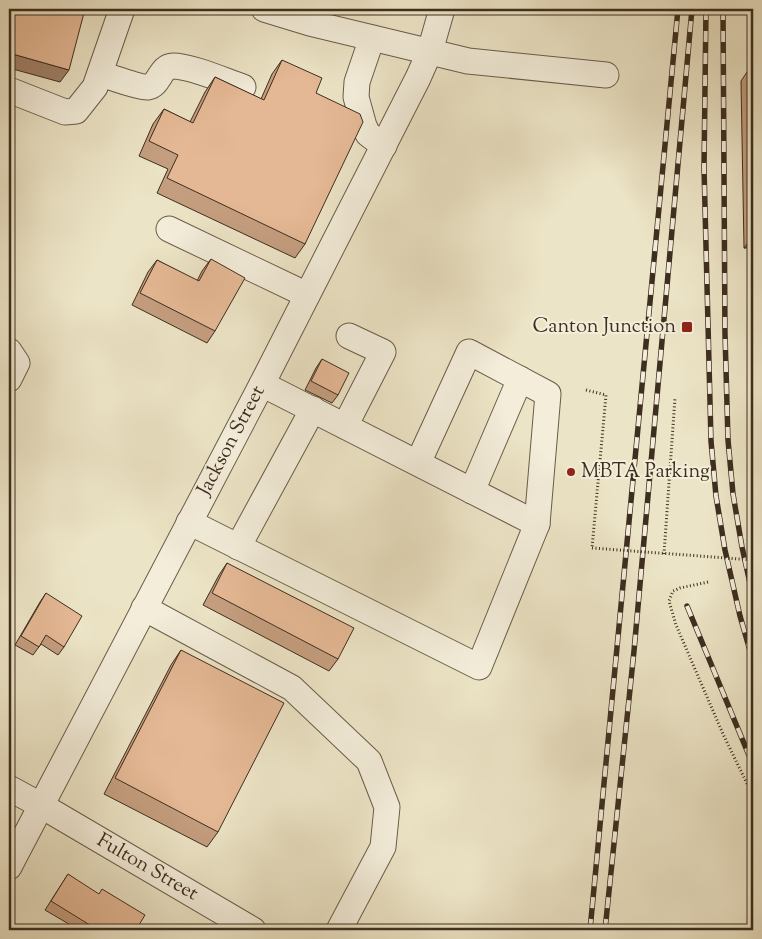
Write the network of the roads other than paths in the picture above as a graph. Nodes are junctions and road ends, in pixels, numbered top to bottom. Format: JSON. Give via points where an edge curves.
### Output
{"nodes":[{"id":1,"x":122,"y":9,"type":"edge"},
{"id":2,"x":264,"y":9,"type":"edge"},
{"id":3,"x":442,"y":9,"type":"edge"},
{"id":4,"x":372,"y":38,"type":"junction"},
{"id":5,"x":430,"y":51,"type":"junction"},
{"id":6,"x":100,"y":74,"type":"junction"},
{"id":7,"x":606,"y":75,"type":"dead end"},
{"id":8,"x":243,"y":87,"type":"dead end"},
{"id":9,"x":9,"y":90,"type":"edge"},
{"id":10,"x":384,"y":146,"type":"junction"},
{"id":11,"x":169,"y":229,"type":"dead end"},
{"id":12,"x":307,"y":295,"type":"junction"},
{"id":13,"x":349,"y":336,"type":"dead end"},
{"id":14,"x":9,"y":351,"type":"edge"},
{"id":15,"x":9,"y":379,"type":"edge"},
{"id":16,"x":520,"y":379,"type":"junction"},
{"id":17,"x":262,"y":384,"type":"junction"},
{"id":18,"x":313,"y":409,"type":"junction"},
{"id":19,"x":346,"y":426,"type":"junction"},
{"id":20,"x":418,"y":463,"type":"junction"},
{"id":21,"x":472,"y":491,"type":"junction"},
{"id":22,"x":189,"y":522,"type":"junction"},
{"id":23,"x":537,"y":524,"type":"junction"},
{"id":24,"x":238,"y":547,"type":"junction"},
{"id":25,"x":144,"y":608,"type":"junction"},
{"id":26,"x":9,"y":788,"type":"edge"},
{"id":27,"x":42,"y":806,"type":"junction"},
{"id":28,"x":9,"y":867,"type":"edge"},
{"id":29,"x":253,"y":930,"type":"edge"},
{"id":30,"x":339,"y":930,"type":"edge"}],
"edges":[{"from":1,"to":6,"type":"street"},
{"from":2,"to":4,"type":"street","via":[[310,24]]},
{"from":3,"to":5,"type":"street","name":"Jackson Street"},
{"from":4,"to":5,"type":"street"},
{"from":4,"to":10,"type":"street","via":[[356,97],[368,134]]},
{"from":5,"to":7,"type":"street","via":[[468,61]]},
{"from":5,"to":10,"type":"street","name":"Jackson Street"},
{"from":6,"to":8,"type":"street","via":[[147,87],[172,66],[188,68]]},
{"from":6,"to":9,"type":"street","via":[[95,87],[76,112],[65,112]]},
{"from":10,"to":12,"type":"street","name":"Jackson Street"},
{"from":11,"to":12,"type":"street"},
{"from":12,"to":17,"type":"street","name":"Jackson Street"},
{"from":13,"to":19,"type":"street","via":[[383,352]]},
{"from":14,"to":15,"type":"street","via":[[17,363]]},
{"from":16,"to":20,"type":"street","via":[[469,352]]},
{"from":16,"to":21,"type":"street"},
{"from":16,"to":23,"type":"street","via":[[548,394]]},
{"from":17,"to":18,"type":"street"},
{"from":17,"to":22,"type":"street","name":"Jackson Street"},
{"from":18,"to":19,"type":"street"},
{"from":18,"to":24,"type":"street"},
{"from":19,"to":20,"type":"street"},
{"from":20,"to":21,"type":"street"},
{"from":21,"to":23,"type":"street"},
{"from":22,"to":24,"type":"street"},
{"from":22,"to":25,"type":"street","name":"Jackson Street"},
{"from":23,"to":24,"type":"street","via":[[479,667]]},
{"from":25,"to":27,"type":"street","name":"Jackson Street"},
{"from":25,"to":30,"type":"street","via":[[292,688],[369,761],[387,807],[383,847]]},
{"from":26,"to":27,"type":"street","name":"Fulton Street"},
{"from":27,"to":28,"type":"street","name":"Jackson Street"},
{"from":27,"to":29,"type":"street","name":"Fulton Street"}]}
